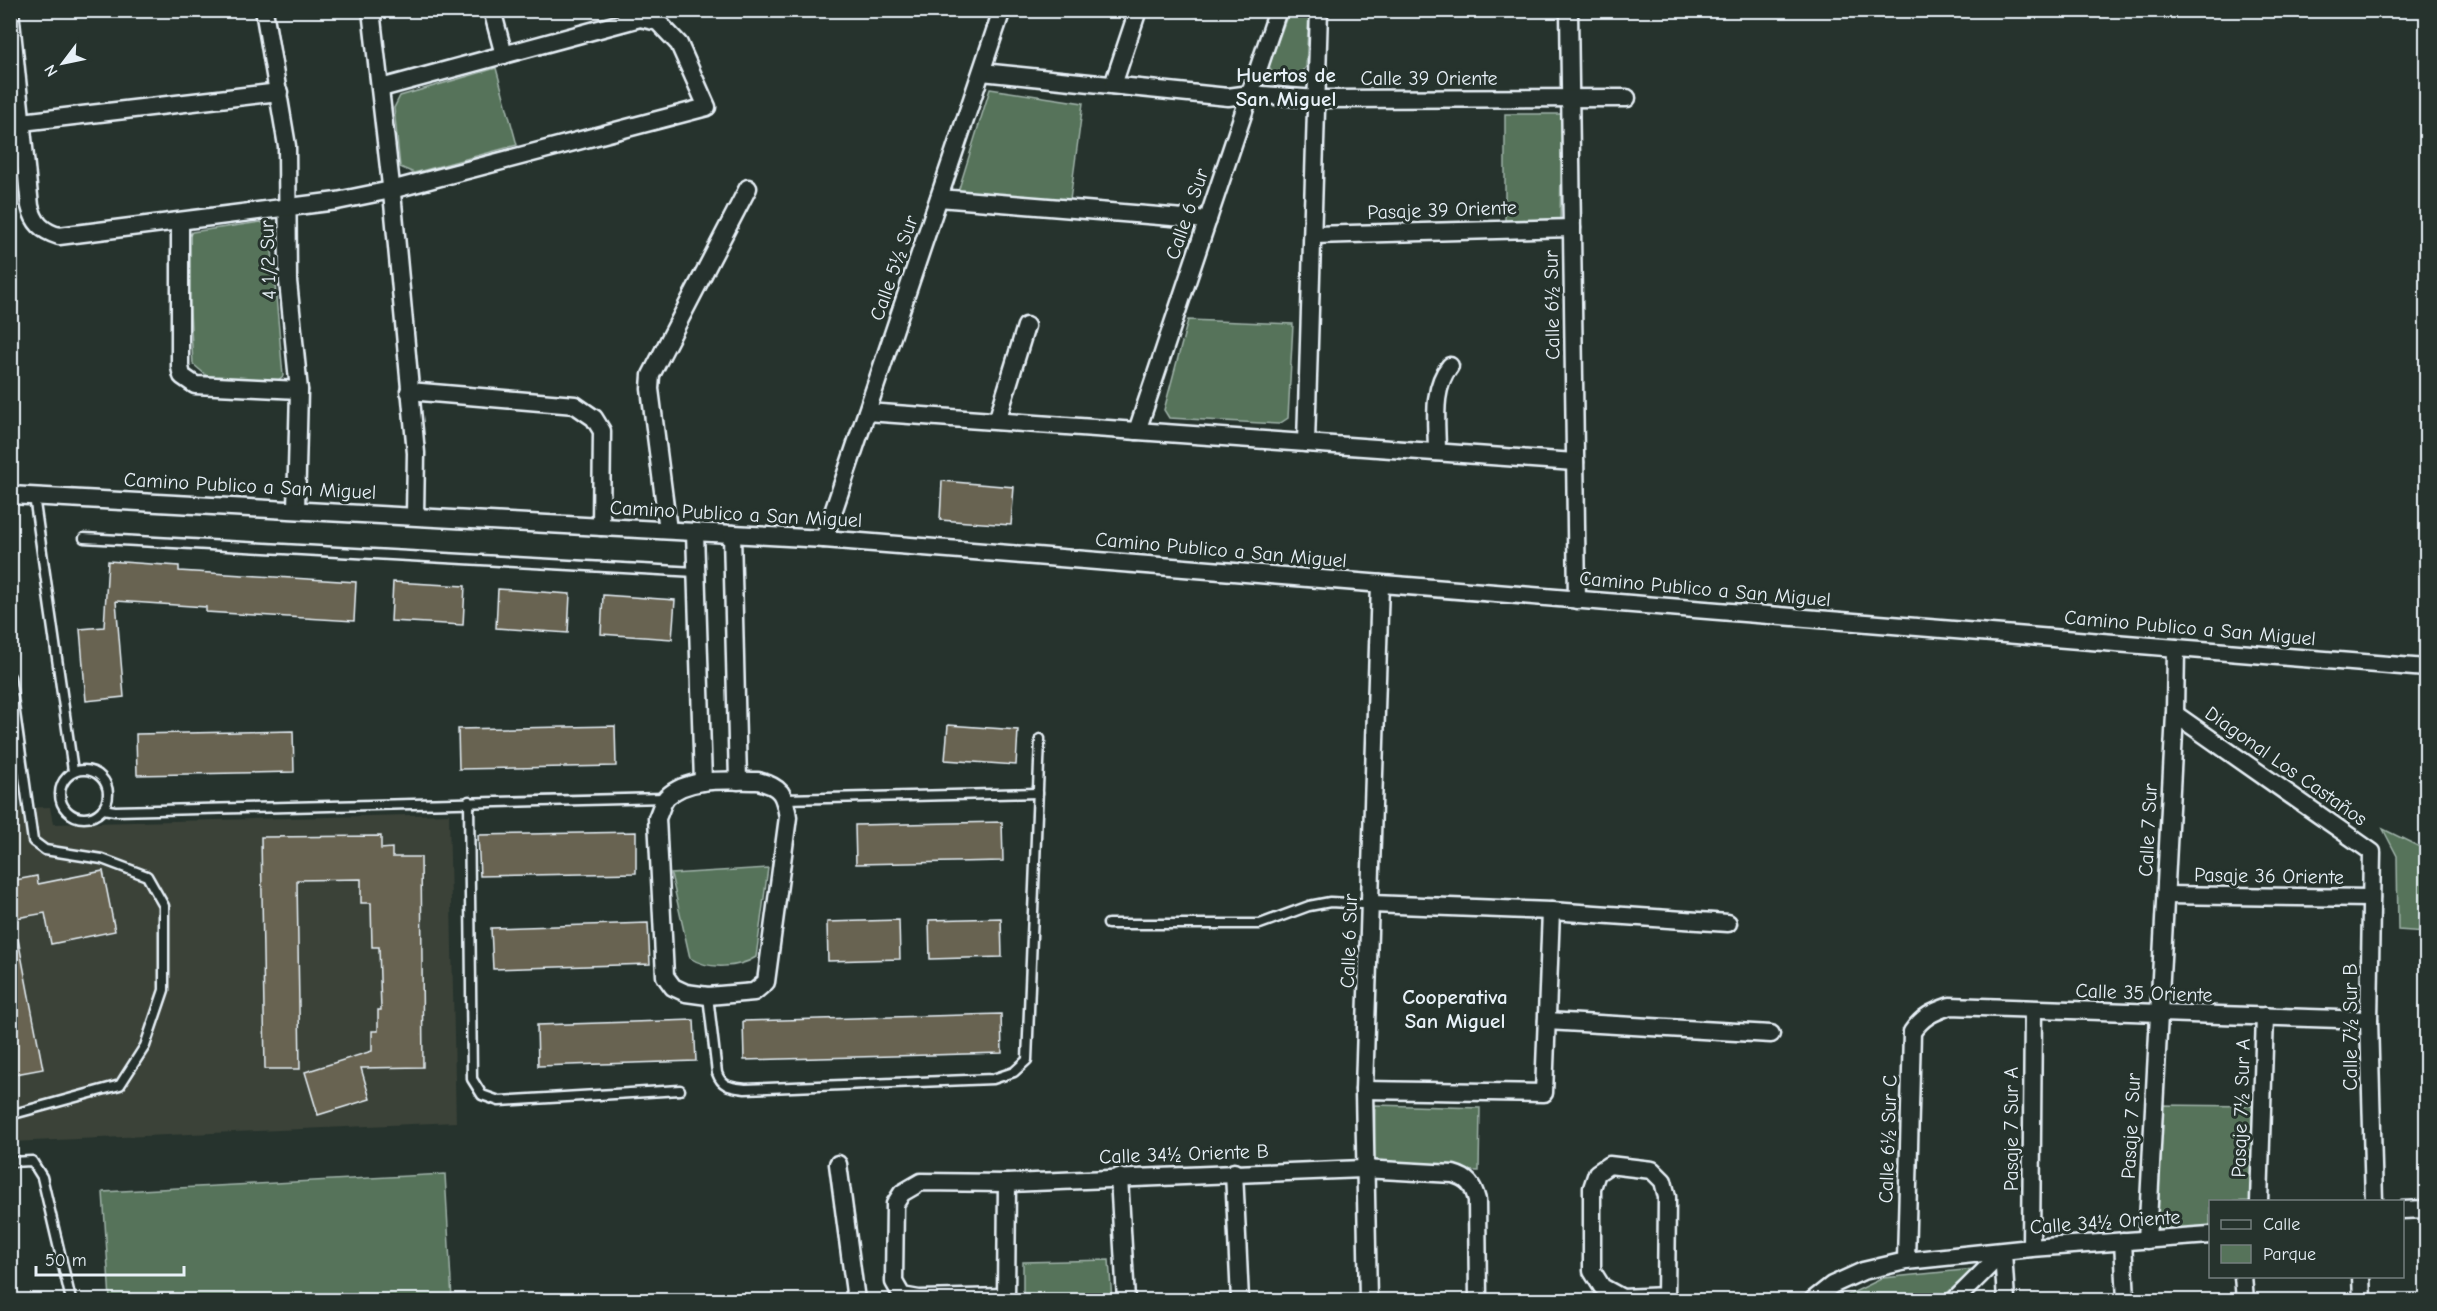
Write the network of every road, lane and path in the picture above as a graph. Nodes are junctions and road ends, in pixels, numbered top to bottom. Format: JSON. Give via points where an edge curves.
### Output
{"nodes":[{"id":1,"x":24,"y":10,"type":"edge"},
{"id":2,"x":264,"y":10,"type":"edge"},
{"id":3,"x":371,"y":10,"type":"edge"},
{"id":4,"x":492,"y":10,"type":"edge"},
{"id":5,"x":1002,"y":10,"type":"edge"},
{"id":6,"x":1138,"y":10,"type":"edge"},
{"id":7,"x":1278,"y":10,"type":"edge"},
{"id":8,"x":1319,"y":10,"type":"edge"},
{"id":9,"x":1569,"y":10,"type":"edge"},
{"id":10,"x":11,"y":12,"type":"edge"},
{"id":11,"x":504,"y":55,"type":"junction"},
{"id":12,"x":982,"y":72,"type":"junction"},
{"id":13,"x":1113,"y":86,"type":"junction"},
{"id":14,"x":381,"y":88,"type":"junction"},
{"id":15,"x":279,"y":92,"type":"junction"},
{"id":16,"x":1250,"y":94,"type":"junction"},
{"id":17,"x":1570,"y":98,"type":"junction"},
{"id":18,"x":1627,"y":98,"type":"dead end"},
{"id":19,"x":1317,"y":99,"type":"junction"},
{"id":20,"x":22,"y":122,"type":"junction"},
{"id":21,"x":748,"y":188,"type":"dead end"},
{"id":22,"x":392,"y":190,"type":"junction"},
{"id":23,"x":939,"y":198,"type":"junction"},
{"id":24,"x":288,"y":210,"type":"junction"},
{"id":25,"x":1208,"y":220,"type":"junction"},
{"id":26,"x":180,"y":222,"type":"junction"},
{"id":27,"x":1572,"y":228,"type":"junction"},
{"id":28,"x":1313,"y":235,"type":"junction"},
{"id":29,"x":1026,"y":326,"type":"dead end"},
{"id":30,"x":1450,"y":366,"type":"dead end"},
{"id":31,"x":299,"y":390,"type":"junction"},
{"id":32,"x":409,"y":392,"type":"junction"},
{"id":33,"x":867,"y":412,"type":"junction"},
{"id":34,"x":997,"y":422,"type":"junction"},
{"id":35,"x":1137,"y":431,"type":"junction"},
{"id":36,"x":1306,"y":443,"type":"junction"},
{"id":37,"x":1437,"y":452,"type":"junction"},
{"id":38,"x":1575,"y":462,"type":"junction"},
{"id":39,"x":10,"y":495,"type":"edge"},
{"id":40,"x":34,"y":496,"type":"junction"},
{"id":41,"x":296,"y":509,"type":"junction"},
{"id":42,"x":415,"y":516,"type":"junction"},
{"id":43,"x":601,"y":526,"type":"junction"},
{"id":44,"x":668,"y":530,"type":"junction"},
{"id":45,"x":695,"y":532,"type":"junction"},
{"id":46,"x":732,"y":534,"type":"junction"},
{"id":47,"x":84,"y":538,"type":"dead end"},
{"id":48,"x":824,"y":539,"type":"junction"},
{"id":49,"x":696,"y":572,"type":"junction"},
{"id":50,"x":1380,"y":584,"type":"junction"},
{"id":51,"x":1576,"y":600,"type":"junction"},
{"id":52,"x":2176,"y":648,"type":"junction"},
{"id":53,"x":2427,"y":668,"type":"edge"},
{"id":54,"x":10,"y":677,"type":"edge"},
{"id":55,"x":2175,"y":714,"type":"junction"},
{"id":56,"x":1040,"y":739,"type":"dead end"},
{"id":57,"x":73,"y":771,"type":"junction"},
{"id":58,"x":738,"y":781,"type":"junction"},
{"id":59,"x":703,"y":782,"type":"junction"},
{"id":60,"x":1038,"y":793,"type":"junction"},
{"id":61,"x":665,"y":798,"type":"junction"},
{"id":62,"x":785,"y":799,"type":"junction"},
{"id":63,"x":470,"y":801,"type":"junction"},
{"id":64,"x":103,"y":809,"type":"junction"},
{"id":65,"x":2372,"y":852,"type":"joint"},
{"id":66,"x":2166,"y":895,"type":"junction"},
{"id":67,"x":2371,"y":898,"type":"junction"},
{"id":68,"x":1372,"y":904,"type":"junction"},
{"id":69,"x":1551,"y":910,"type":"junction"},
{"id":70,"x":1728,"y":923,"type":"dead end"},
{"id":71,"x":1107,"y":924,"type":"dead end"},
{"id":72,"x":708,"y":996,"type":"junction"},
{"id":73,"x":2033,"y":1010,"type":"junction"},
{"id":74,"x":2157,"y":1015,"type":"junction"},
{"id":75,"x":2265,"y":1016,"type":"junction"},
{"id":76,"x":1921,"y":1019,"type":"joint"},
{"id":77,"x":2369,"y":1020,"type":"junction"},
{"id":78,"x":1547,"y":1021,"type":"junction"},
{"id":79,"x":1771,"y":1034,"type":"dead end"},
{"id":80,"x":680,"y":1090,"type":"dead end"},
{"id":81,"x":1364,"y":1090,"type":"junction"},
{"id":82,"x":10,"y":1115,"type":"edge"},
{"id":83,"x":10,"y":1162,"type":"edge"},
{"id":84,"x":838,"y":1164,"type":"dead end"},
{"id":85,"x":1364,"y":1169,"type":"junction"},
{"id":86,"x":1234,"y":1172,"type":"junction"},
{"id":87,"x":1119,"y":1177,"type":"junction"},
{"id":88,"x":1007,"y":1183,"type":"junction"},
{"id":89,"x":2259,"y":1200,"type":"edge"},
{"id":90,"x":2374,"y":1200,"type":"edge"},
{"id":91,"x":2427,"y":1209,"type":"edge"},
{"id":92,"x":2404,"y":1210,"type":"edge"},
{"id":93,"x":2209,"y":1235,"type":"edge"},
{"id":94,"x":2147,"y":1240,"type":"junction"},
{"id":95,"x":2123,"y":1241,"type":"junction"},
{"id":96,"x":2031,"y":1248,"type":"junction"},
{"id":97,"x":2003,"y":1252,"type":"junction"},
{"id":98,"x":1906,"y":1261,"type":"junction"},
{"id":99,"x":2243,"y":1278,"type":"edge"},
{"id":100,"x":2361,"y":1278,"type":"edge"},
{"id":101,"x":1666,"y":1298,"type":"edge"},
{"id":102,"x":1006,"y":1299,"type":"edge"},
{"id":103,"x":1630,"y":1299,"type":"edge"},
{"id":104,"x":71,"y":1300,"type":"edge"},
{"id":105,"x":856,"y":1300,"type":"edge"},
{"id":106,"x":1126,"y":1300,"type":"edge"},
{"id":107,"x":1240,"y":1300,"type":"edge"},
{"id":108,"x":1368,"y":1300,"type":"edge"},
{"id":109,"x":1478,"y":1300,"type":"edge"},
{"id":110,"x":1813,"y":1300,"type":"edge"},
{"id":111,"x":1955,"y":1300,"type":"edge"},
{"id":112,"x":2006,"y":1300,"type":"edge"},
{"id":113,"x":2126,"y":1300,"type":"edge"},
{"id":114,"x":2245,"y":1300,"type":"edge"},
{"id":115,"x":2362,"y":1300,"type":"edge"}],
"edges":[{"from":1,"to":10,"type":"street"},
{"from":2,"to":15,"type":"street","name":"4 1/2 Sur"},
{"from":3,"to":14,"type":"street"},
{"from":4,"to":11,"type":"street"},
{"from":5,"to":12,"type":"street","name":"Calle 5½ Sur"},
{"from":6,"to":13,"type":"street"},
{"from":7,"to":16,"type":"street","name":"Calle 6 Sur"},
{"from":8,"to":19,"type":"street"},
{"from":9,"to":17,"type":"street","name":"Calle 6½ Sur"},
{"from":10,"to":20,"type":"street"},
{"from":11,"to":14,"type":"street"},
{"from":11,"to":22,"type":"street","via":[[640,18],[658,22],[679,44],[707,107]]},
{"from":12,"to":13,"type":"street","name":"Calle 39 Oriente"},
{"from":12,"to":23,"type":"street","name":"Calle 5½ Sur"},
{"from":13,"to":16,"type":"street","name":"Calle 39 Oriente","via":[[1228,97]]},
{"from":14,"to":22,"type":"street"},
{"from":15,"to":20,"type":"street"},
{"from":15,"to":24,"type":"street","name":"4 1/2 Sur","via":[[288,146]]},
{"from":16,"to":19,"type":"street","name":"Calle 39 Oriente"},
{"from":16,"to":25,"type":"street","name":"Calle 6 Sur"},
{"from":17,"to":18,"type":"street","name":"Calle 39 Oriente"},
{"from":17,"to":19,"type":"street","name":"Calle 39 Oriente"},
{"from":17,"to":27,"type":"street","name":"Calle 6½ Sur"},
{"from":19,"to":28,"type":"street"},
{"from":20,"to":26,"type":"street","via":[[30,206],[36,223],[43,229],[59,236]]},
{"from":21,"to":44,"type":"street","via":[[651,375]]},
{"from":22,"to":24,"type":"street"},
{"from":22,"to":32,"type":"street"},
{"from":23,"to":25,"type":"street"},
{"from":23,"to":33,"type":"street","name":"Calle 5½ Sur"},
{"from":24,"to":26,"type":"street"},
{"from":24,"to":31,"type":"street","name":"4 1/2 Sur","via":[[288,281]]},
{"from":25,"to":35,"type":"street","name":"Calle 6 Sur"},
{"from":26,"to":31,"type":"street","via":[[182,376],[195,385]]},
{"from":27,"to":28,"type":"street","name":"Pasaje 39 Oriente"},
{"from":27,"to":38,"type":"street","name":"Calle 6½ Sur"},
{"from":28,"to":36,"type":"street"},
{"from":29,"to":34,"type":"street"},
{"from":30,"to":37,"type":"street","via":[[1438,393]]},
{"from":31,"to":41,"type":"street","name":"4 1/2 Sur"},
{"from":32,"to":42,"type":"street","via":[[416,453]]},
{"from":32,"to":43,"type":"street","via":[[575,405],[594,418],[602,431]]},
{"from":33,"to":34,"type":"street"},
{"from":33,"to":48,"type":"street","name":"Calle 5½ Sur"},
{"from":34,"to":35,"type":"street"},
{"from":35,"to":36,"type":"street"},
{"from":36,"to":37,"type":"street"},
{"from":37,"to":38,"type":"street"},
{"from":38,"to":51,"type":"street","name":"Calle 6½ Sur"},
{"from":39,"to":40,"type":"street","name":"Camino Publico a San Miguel"},
{"from":40,"to":41,"type":"street","name":"Camino Publico a San Miguel"},
{"from":40,"to":57,"type":"lane"},
{"from":41,"to":42,"type":"street","name":"Camino Publico a San Miguel"},
{"from":42,"to":43,"type":"street","name":"Camino Publico a San Miguel"},
{"from":43,"to":44,"type":"street","name":"Camino Publico a San Miguel"},
{"from":44,"to":45,"type":"street","name":"Camino Publico a San Miguel"},
{"from":45,"to":46,"type":"street","name":"Camino Publico a San Miguel"},
{"from":45,"to":49,"type":"street"},
{"from":46,"to":48,"type":"street","name":"Camino Publico a San Miguel"},
{"from":46,"to":58,"type":"street"},
{"from":47,"to":49,"type":"lane"},
{"from":48,"to":50,"type":"street","name":"Camino Publico a San Miguel"},
{"from":49,"to":59,"type":"street"},
{"from":50,"to":51,"type":"street","name":"Camino Publico a San Miguel"},
{"from":50,"to":68,"type":"street","name":"Calle 6 Sur"},
{"from":51,"to":52,"type":"street","name":"Camino Publico a San Miguel"},
{"from":52,"to":53,"type":"street","name":"Camino Publico a San Miguel"},
{"from":52,"to":55,"type":"street","name":"Calle 7 Sur"},
{"from":54,"to":82,"type":"lane","via":[[33,840],[45,850],[102,859],[147,876],[164,906],[164,990],[146,1046],[120,1085]]},
{"from":55,"to":65,"type":"street","name":"Diagonal Los Castaños"},
{"from":55,"to":66,"type":"street","name":"Calle 7 Sur"},
{"from":56,"to":60,"type":"lane"},
{"from":57,"to":64,"type":"lane","via":[[92,771],[104,780],[108,794]]},
{"from":57,"to":64,"type":"lane","via":[[61,788],[62,804],[67,811],[82,818]]},
{"from":58,"to":59,"type":"street"},
{"from":58,"to":62,"type":"street","via":[[775,785]]},
{"from":59,"to":61,"type":"street"},
{"from":60,"to":62,"type":"lane"},
{"from":60,"to":72,"type":"lane","via":[[1027,1060],[1014,1072],[993,1079],[727,1087],[717,1073]]},
{"from":61,"to":63,"type":"lane"},
{"from":61,"to":72,"type":"street","via":[[657,818],[665,976],[673,987]]},
{"from":62,"to":72,"type":"street","via":[[788,817],[766,982],[754,992]]},
{"from":63,"to":64,"type":"lane"},
{"from":63,"to":80,"type":"lane","via":[[472,1079],[482,1095],[499,1101]]},
{"from":65,"to":67,"type":"street","name":"Calle 7½ Sur B"},
{"from":66,"to":67,"type":"street","name":"Pasaje 36 Oriente"},
{"from":66,"to":74,"type":"street","name":"Calle 7 Sur"},
{"from":67,"to":77,"type":"street","name":"Calle 7½ Sur B"},
{"from":68,"to":69,"type":"street"},
{"from":68,"to":71,"type":"lane","via":[[1330,902],[1260,924]]},
{"from":68,"to":81,"type":"street","name":"Calle 6 Sur"},
{"from":69,"to":70,"type":"street"},
{"from":69,"to":78,"type":"street"},
{"from":73,"to":74,"type":"street","name":"Calle 35 Oriente"},
{"from":73,"to":76,"type":"street","name":"Calle 35 Oriente","via":[[1950,1006]]},
{"from":73,"to":96,"type":"street","name":"Pasaje 7 Sur A"},
{"from":74,"to":75,"type":"street","name":"Calle 35 Oriente"},
{"from":74,"to":94,"type":"street","name":"Pasaje 7 Sur"},
{"from":75,"to":77,"type":"street","name":"Calle 35 Oriente"},
{"from":75,"to":89,"type":"street","name":"Pasaje 7½ Sur A"},
{"from":76,"to":98,"type":"street","name":"Calle 6½ Sur C","via":[[1912,1032]]},
{"from":77,"to":90,"type":"street","name":"Calle 7½ Sur B"},
{"from":78,"to":79,"type":"street"},
{"from":78,"to":81,"type":"street","via":[[1544,1093]]},
{"from":81,"to":85,"type":"street","name":"Calle 6 Sur"},
{"from":83,"to":104,"type":"lane","via":[[32,1161],[42,1177]]},
{"from":84,"to":105,"type":"street"},
{"from":85,"to":86,"type":"street","name":"Calle 34½ Oriente B"},
{"from":85,"to":108,"type":"street","name":"Calle 6 Sur"},
{"from":85,"to":109,"type":"street","name":"Calle 34½ Oriente B","via":[[1465,1177],[1473,1186],[1477,1200]]},
{"from":86,"to":87,"type":"street","name":"Calle 34½ Oriente B"},
{"from":86,"to":107,"type":"street"},
{"from":87,"to":88,"type":"street","name":"Calle 34½ Oriente B"},
{"from":87,"to":106,"type":"street"},
{"from":88,"to":102,"type":"street"},
{"from":88,"to":102,"type":"street","name":"Calle 34½ Oriente B","via":[[921,1182],[902,1193],[895,1204],[894,1282],[903,1296],[919,1299]]},
{"from":91,"to":92,"type":"street"},
{"from":93,"to":94,"type":"street","name":"Calle 34½ Oriente"},
{"from":94,"to":95,"type":"street","name":"Calle 34½ Oriente"},
{"from":95,"to":96,"type":"street","name":"Calle 34½ Oriente"},
{"from":95,"to":113,"type":"street"},
{"from":96,"to":97,"type":"street","name":"Calle 34½ Oriente"},
{"from":97,"to":98,"type":"street","name":"Calle 34½ Oriente"},
{"from":97,"to":111,"type":"street"},
{"from":97,"to":112,"type":"street"},
{"from":98,"to":110,"type":"street","name":"Calle 34½ Oriente","via":[[1863,1271],[1832,1285]]},
{"from":99,"to":114,"type":"street"},
{"from":100,"to":115,"type":"street"},
{"from":101,"to":103,"type":"street"},
{"from":101,"to":103,"type":"street","via":[[1667,1197],[1663,1181],[1652,1170],[1609,1165],[1597,1173],[1592,1188],[1592,1271],[1602,1287]]}]}
